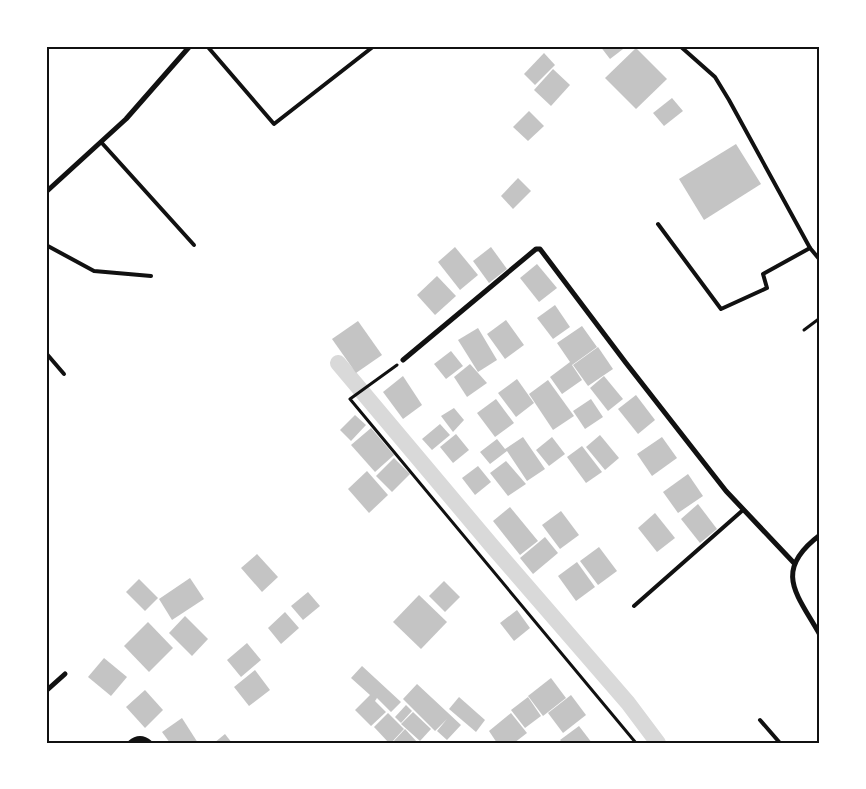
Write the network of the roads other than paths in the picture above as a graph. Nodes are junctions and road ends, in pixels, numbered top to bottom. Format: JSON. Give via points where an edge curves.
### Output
{"nodes":[{"id":1,"x":190,"y":46,"type":"edge"},
{"id":2,"x":207,"y":46,"type":"edge"},
{"id":3,"x":374,"y":46,"type":"edge"},
{"id":4,"x":680,"y":46,"type":"edge"},
{"id":5,"x":101,"y":142,"type":"junction"},
{"id":6,"x":46,"y":192,"type":"edge"},
{"id":7,"x":658,"y":224,"type":"dead end"},
{"id":8,"x":46,"y":245,"type":"edge"},
{"id":9,"x":194,"y":246,"type":"dead end"},
{"id":10,"x":810,"y":248,"type":"junction"},
{"id":11,"x":820,"y":260,"type":"edge"},
{"id":12,"x":151,"y":276,"type":"dead end"},
{"id":13,"x":46,"y":353,"type":"edge"},
{"id":14,"x":403,"y":360,"type":"dead end"},
{"id":15,"x":64,"y":374,"type":"dead end"},
{"id":16,"x":743,"y":510,"type":"junction"},
{"id":17,"x":820,"y":535,"type":"edge"},
{"id":18,"x":794,"y":563,"type":"junction"},
{"id":19,"x":634,"y":606,"type":"dead end"},
{"id":20,"x":818,"y":626,"type":"edge"},
{"id":21,"x":820,"y":635,"type":"edge"},
{"id":22,"x":65,"y":674,"type":"dead end"},
{"id":23,"x":46,"y":691,"type":"edge"},
{"id":24,"x":760,"y":720,"type":"dead end"},
{"id":25,"x":130,"y":743,"type":"edge"},
{"id":26,"x":150,"y":743,"type":"edge"},
{"id":27,"x":780,"y":743,"type":"edge"}],
"edges":[{"from":1,"to":5,"type":"street","via":[[126,120]]},
{"from":2,"to":3,"type":"lane","via":[[274,124]]},
{"from":4,"to":10,"type":"lane","via":[[720,84]]},
{"from":5,"to":6,"type":"street"},
{"from":5,"to":9,"type":"lane"},
{"from":7,"to":10,"type":"lane","via":[[721,309],[767,288],[763,274]]},
{"from":8,"to":12,"type":"lane","via":[[94,271]]},
{"from":10,"to":11,"type":"lane"},
{"from":13,"to":15,"type":"lane"},
{"from":14,"to":16,"type":"street","via":[[539,248]]},
{"from":16,"to":18,"type":"street"},
{"from":16,"to":19,"type":"lane"},
{"from":17,"to":18,"type":"street","via":[[808,544]]},
{"from":18,"to":20,"type":"street","via":[[793,588]]},
{"from":20,"to":21,"type":"street"},
{"from":22,"to":23,"type":"street"},
{"from":24,"to":27,"type":"lane"},
{"from":25,"to":26,"type":"street","via":[[138,738]]}]}
